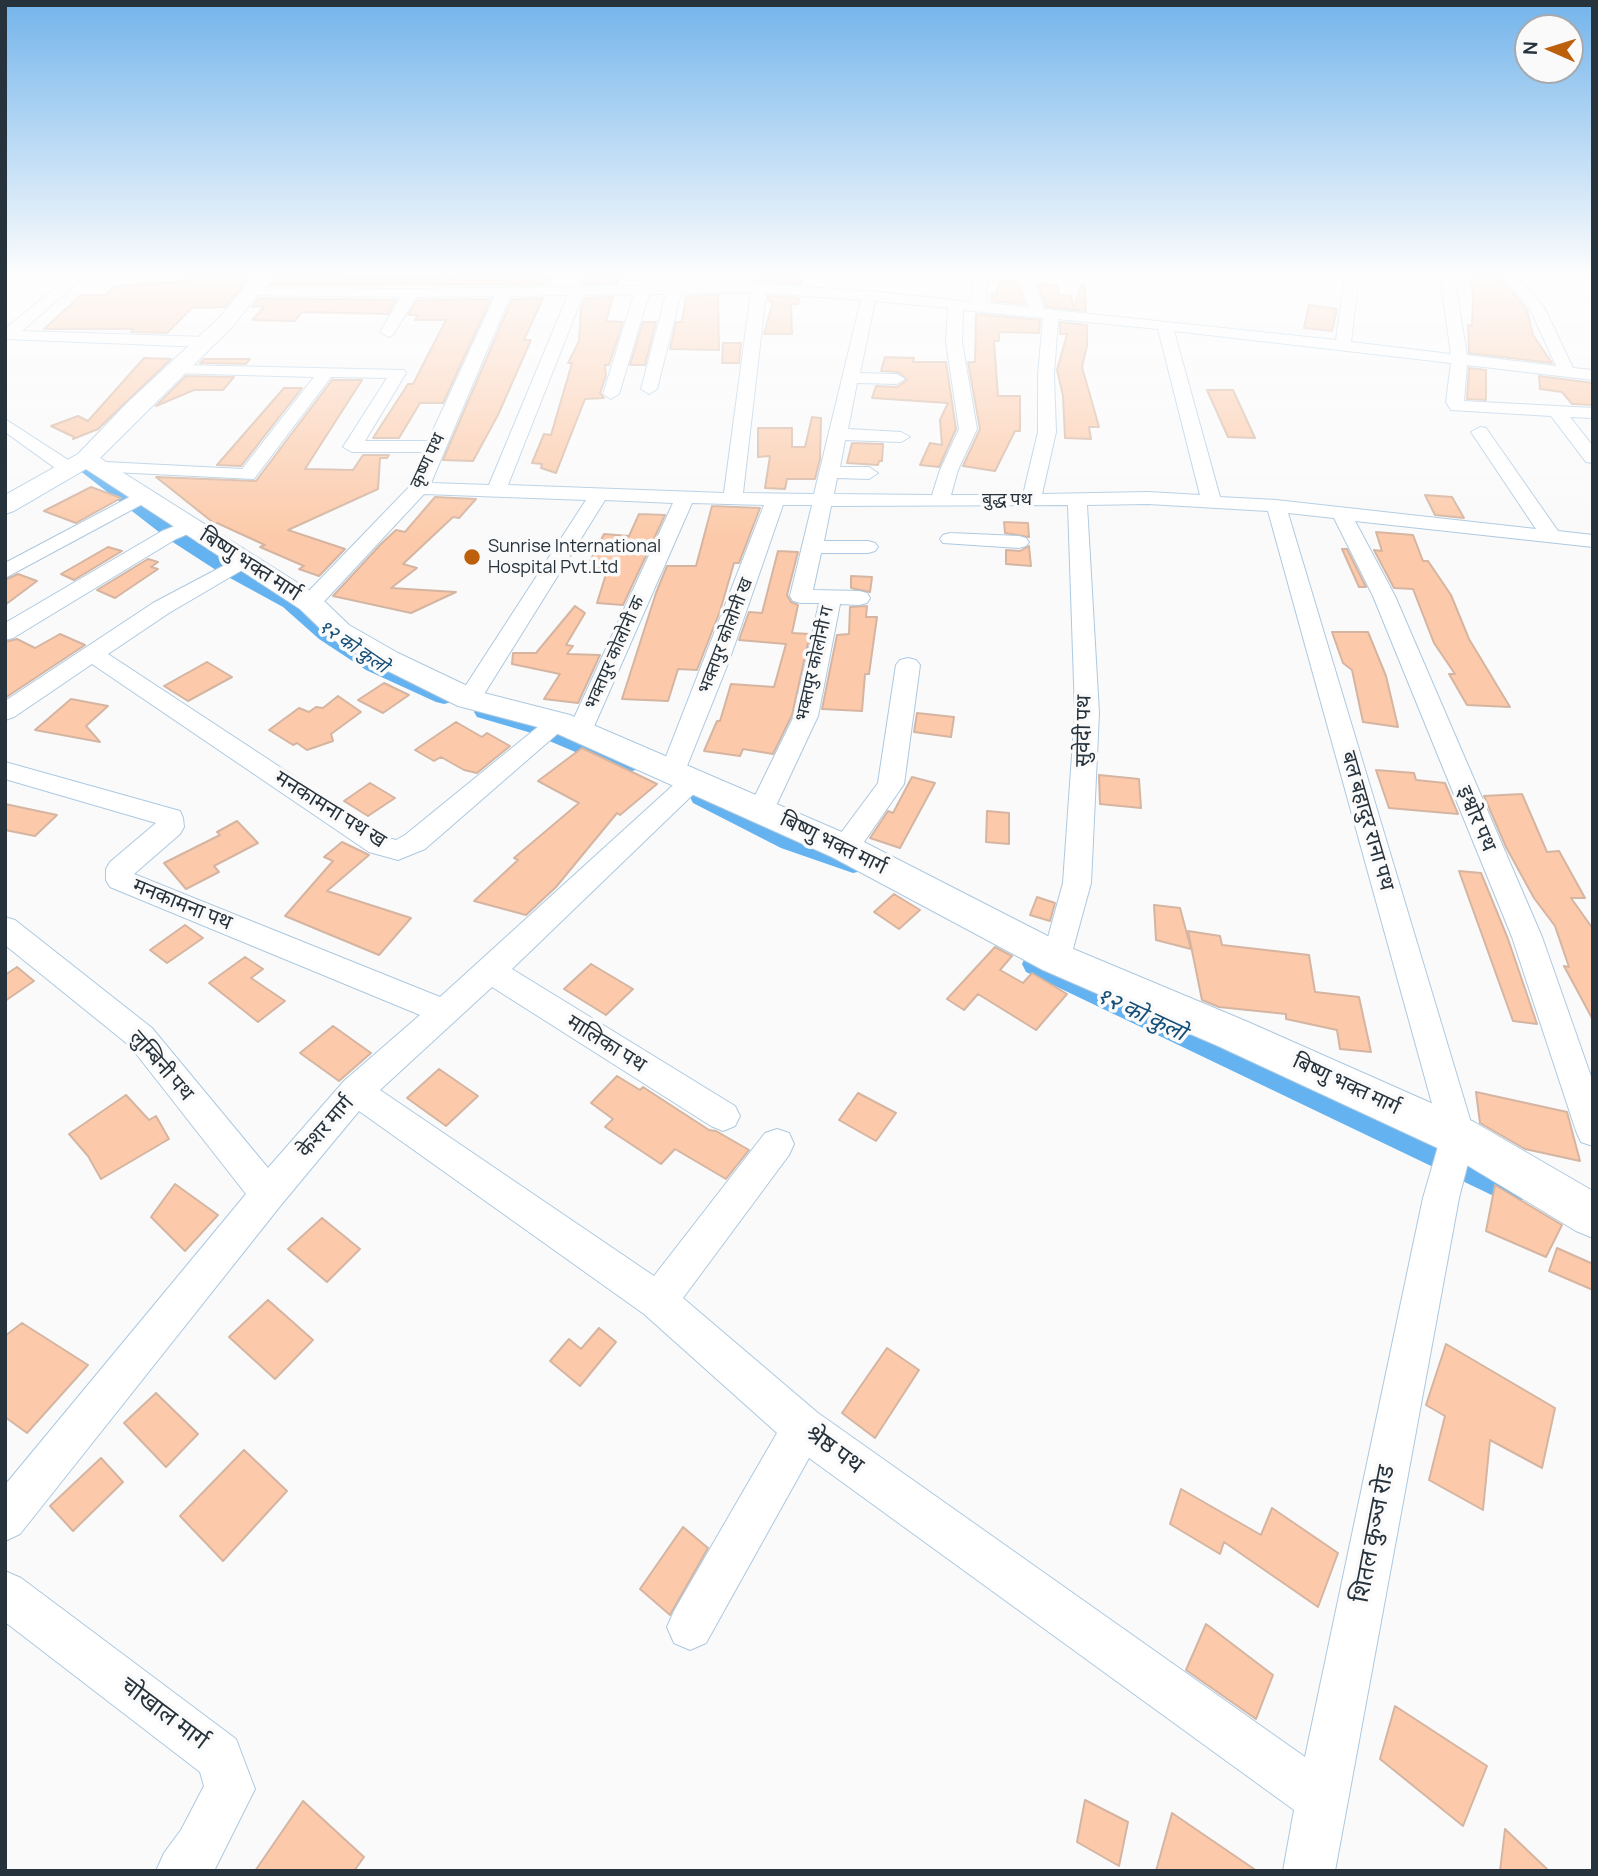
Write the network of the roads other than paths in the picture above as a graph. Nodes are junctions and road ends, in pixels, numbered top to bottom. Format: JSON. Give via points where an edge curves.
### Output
{"nodes":[{"id":1,"x":184,"y":364,"type":"edge"},
{"id":2,"x":472,"y":364,"type":"edge"},
{"id":3,"x":544,"y":364,"type":"edge"},
{"id":4,"x":620,"y":364,"type":"edge"},
{"id":5,"x":656,"y":364,"type":"edge"},
{"id":6,"x":751,"y":364,"type":"edge"},
{"id":7,"x":853,"y":364,"type":"edge"},
{"id":8,"x":957,"y":364,"type":"edge"},
{"id":9,"x":1046,"y":364,"type":"edge"},
{"id":10,"x":1175,"y":364,"type":"edge"},
{"id":11,"x":1459,"y":364,"type":"edge"},
{"id":12,"x":1497,"y":364,"type":"edge"},
{"id":13,"x":1563,"y":364,"type":"edge"},
{"id":14,"x":178,"y":370,"type":"junction"},
{"id":15,"x":326,"y":372,"type":"junction"},
{"id":16,"x":1567,"y":372,"type":"junction"},
{"id":17,"x":1593,"y":375,"type":"edge"},
{"id":18,"x":850,"y":378,"type":"junction"},
{"id":19,"x":897,"y":379,"type":"dead end"},
{"id":20,"x":649,"y":389,"type":"dead end"},
{"id":21,"x":611,"y":394,"type":"dead end"},
{"id":22,"x":1556,"y":411,"type":"junction"},
{"id":23,"x":1593,"y":413,"type":"edge"},
{"id":24,"x":6,"y":426,"type":"edge"},
{"id":25,"x":1480,"y":432,"type":"dead end"},
{"id":26,"x":838,"y":434,"type":"junction"},
{"id":27,"x":901,"y":437,"type":"dead end"},
{"id":28,"x":435,"y":446,"type":"junction"},
{"id":29,"x":1593,"y":458,"type":"edge"},
{"id":30,"x":83,"y":464,"type":"junction"},
{"id":31,"x":829,"y":472,"type":"junction"},
{"id":32,"x":869,"y":474,"type":"dead end"},
{"id":33,"x":419,"y":488,"type":"junction"},
{"id":34,"x":496,"y":491,"type":"junction"},
{"id":35,"x":599,"y":495,"type":"junction"},
{"id":36,"x":685,"y":497,"type":"junction"},
{"id":37,"x":776,"y":498,"type":"junction"},
{"id":38,"x":733,"y":499,"type":"junction"},
{"id":39,"x":823,"y":499,"type":"junction"},
{"id":40,"x":940,"y":499,"type":"junction"},
{"id":41,"x":1077,"y":499,"type":"junction"},
{"id":42,"x":136,"y":500,"type":"junction"},
{"id":43,"x":1031,"y":500,"type":"junction"},
{"id":44,"x":1211,"y":501,"type":"junction"},
{"id":45,"x":5,"y":506,"type":"edge"},
{"id":46,"x":1276,"y":506,"type":"junction"},
{"id":47,"x":1342,"y":514,"type":"junction"},
{"id":48,"x":990,"y":521,"type":"junction"},
{"id":49,"x":180,"y":530,"type":"junction"},
{"id":50,"x":1552,"y":537,"type":"junction"},
{"id":51,"x":950,"y":539,"type":"dead end"},
{"id":52,"x":1593,"y":541,"type":"edge"},
{"id":53,"x":1019,"y":542,"type":"dead end"},
{"id":54,"x":812,"y":547,"type":"junction"},
{"id":55,"x":868,"y":547,"type":"dead end"},
{"id":56,"x":234,"y":566,"type":"junction"},
{"id":57,"x":5,"y":572,"type":"edge"},
{"id":58,"x":831,"y":597,"type":"junction"},
{"id":59,"x":859,"y":598,"type":"dead end"},
{"id":60,"x":310,"y":603,"type":"junction"},
{"id":61,"x":5,"y":633,"type":"edge"},
{"id":62,"x":92,"y":654,"type":"junction"},
{"id":63,"x":908,"y":665,"type":"dead end"},
{"id":64,"x":469,"y":698,"type":"junction"},
{"id":65,"x":5,"y":712,"type":"edge"},
{"id":66,"x":566,"y":726,"type":"junction"},
{"id":67,"x":5,"y":770,"type":"edge"},
{"id":68,"x":684,"y":783,"type":"junction"},
{"id":69,"x":761,"y":810,"type":"junction"},
{"id":70,"x":845,"y":848,"type":"junction"},
{"id":71,"x":5,"y":928,"type":"edge"},
{"id":72,"x":1057,"y":959,"type":"junction"},
{"id":73,"x":490,"y":971,"type":"junction"},
{"id":74,"x":443,"y":1011,"type":"junction"},
{"id":75,"x":356,"y":1091,"type":"junction"},
{"id":76,"x":723,"y":1116,"type":"dead end"},
{"id":77,"x":1593,"y":1131,"type":"edge"},
{"id":78,"x":1458,"y":1136,"type":"junction"},
{"id":79,"x":777,"y":1144,"type":"dead end"},
{"id":80,"x":268,"y":1194,"type":"junction"},
{"id":81,"x":1593,"y":1216,"type":"edge"},
{"id":82,"x":658,"y":1301,"type":"junction"},
{"id":83,"x":803,"y":1428,"type":"junction"},
{"id":84,"x":5,"y":1519,"type":"edge"},
{"id":85,"x":5,"y":1594,"type":"edge"},
{"id":86,"x":690,"y":1628,"type":"dead end"},
{"id":87,"x":1321,"y":1799,"type":"junction"},
{"id":88,"x":182,"y":1871,"type":"edge"},
{"id":89,"x":1310,"y":1871,"type":"edge"}],
"edges":[{"from":1,"to":14,"type":"street"},
{"from":2,"to":28,"type":"street","name":"कृष्ण पथ"},
{"from":3,"to":34,"type":"street"},
{"from":4,"to":21,"type":"street"},
{"from":5,"to":20,"type":"street"},
{"from":6,"to":38,"type":"street"},
{"from":7,"to":18,"type":"street","name":"भक्तपुर कोलोनी ग"},
{"from":8,"to":40,"type":"street","via":[[968,429]]},
{"from":9,"to":43,"type":"street","via":[[1047,432]]},
{"from":10,"to":44,"type":"street"},
{"from":11,"to":22,"type":"street","via":[[1457,405]]},
{"from":12,"to":16,"type":"street"},
{"from":13,"to":16,"type":"street"},
{"from":14,"to":15,"type":"street"},
{"from":14,"to":30,"type":"street"},
{"from":15,"to":28,"type":"street","via":[[398,373],[352,447]]},
{"from":15,"to":30,"type":"street","via":[[247,475]]},
{"from":16,"to":17,"type":"street"},
{"from":18,"to":19,"type":"street"},
{"from":18,"to":26,"type":"street","name":"भक्तपुर कोलोनी ग"},
{"from":22,"to":23,"type":"street"},
{"from":22,"to":29,"type":"street"},
{"from":24,"to":30,"type":"street"},
{"from":25,"to":50,"type":"street"},
{"from":26,"to":27,"type":"street"},
{"from":26,"to":31,"type":"street","name":"भक्तपुर कोलोनी ग"},
{"from":28,"to":33,"type":"street","name":"कृष्ण पथ"},
{"from":30,"to":42,"type":"street","name":"बिष्णु भक्त मार्ग"},
{"from":30,"to":45,"type":"street"},
{"from":31,"to":32,"type":"street"},
{"from":31,"to":39,"type":"street","name":"भक्तपुर कोलोनी ग"},
{"from":33,"to":34,"type":"street","name":"बुद्ध पथ"},
{"from":33,"to":60,"type":"street","name":"कृष्ण पथ"},
{"from":34,"to":35,"type":"street","name":"बुद्ध पथ"},
{"from":35,"to":36,"type":"street","name":"बुद्ध पथ"},
{"from":35,"to":64,"type":"street"},
{"from":36,"to":38,"type":"street","name":"बुद्ध पथ"},
{"from":36,"to":66,"type":"street","name":"भक्तपुर कोलोनी क"},
{"from":37,"to":38,"type":"street","name":"बुद्ध पथ"},
{"from":37,"to":39,"type":"street","name":"बुद्ध पथ"},
{"from":37,"to":68,"type":"street","name":"भक्तपुर कोलोनी ख","via":[[717,661]]},
{"from":39,"to":40,"type":"street","name":"बुद्ध पथ"},
{"from":39,"to":54,"type":"street","name":"भक्तपुर कोलोनी ग"},
{"from":40,"to":48,"type":"street","name":"बुद्ध पथ"},
{"from":41,"to":43,"type":"street","name":"बुद्ध पथ"},
{"from":41,"to":44,"type":"street","name":"बुद्ध पथ"},
{"from":41,"to":72,"type":"street","name":"सुवेदी पथ","via":[[1087,713],[1077,883]]},
{"from":42,"to":49,"type":"street","name":"बिष्णु भक्त मार्ग"},
{"from":42,"to":57,"type":"street"},
{"from":43,"to":48,"type":"street","name":"बुद्ध पथ"},
{"from":44,"to":46,"type":"street","name":"बुद्ध पथ"},
{"from":46,"to":47,"type":"street","name":"बुद्ध पथ"},
{"from":46,"to":78,"type":"street","name":"बल बहादुर राना पथ"},
{"from":47,"to":50,"type":"street","name":"बुद्ध पथ"},
{"from":47,"to":77,"type":"street","name":"इश्वोर पथ","via":[[1371,565],[1527,937]]},
{"from":48,"to":51,"type":"street"},
{"from":48,"to":53,"type":"street"},
{"from":49,"to":56,"type":"street","name":"बिष्णु भक्त मार्ग"},
{"from":49,"to":61,"type":"street"},
{"from":50,"to":52,"type":"street","name":"बुद्ध पथ"},
{"from":54,"to":55,"type":"street"},
{"from":54,"to":58,"type":"street","name":"भक्तपुर कोलोनी ग","via":[[801,596]]},
{"from":56,"to":60,"type":"street","name":"बिष्णु भक्त मार्ग"},
{"from":56,"to":62,"type":"street"},
{"from":58,"to":59,"type":"street"},
{"from":58,"to":69,"type":"street","name":"भक्तपुर कोलोनी ग","via":[[806,716]]},
{"from":60,"to":64,"type":"street","name":"बिष्णु भक्त मार्ग","via":[[338,631]]},
{"from":62,"to":65,"type":"street"},
{"from":62,"to":66,"type":"street","name":"मनकामना पथ ख","via":[[379,845],[398,850],[415,842],[516,758]]},
{"from":63,"to":70,"type":"street","via":[[891,784]]},
{"from":64,"to":66,"type":"street","name":"बिष्णु भक्त मार्ग"},
{"from":66,"to":68,"type":"street","name":"बिष्णु भक्त मार्ग"},
{"from":67,"to":74,"type":"street","name":"मनकामना पथ","via":[[170,818],[170,827],[120,869],[120,880]]},
{"from":68,"to":69,"type":"street","name":"बिष्णु भक्त मार्ग"},
{"from":68,"to":73,"type":"street","name":"केशर मार्ग"},
{"from":69,"to":70,"type":"street","name":"बिष्णु भक्त मार्ग"},
{"from":70,"to":72,"type":"street","name":"बिष्णु भक्त मार्ग"},
{"from":71,"to":80,"type":"street","name":"लुम्बिनी पथ","via":[[141,1037]]},
{"from":72,"to":78,"type":"street","name":"बिष्णु भक्त मार्ग"},
{"from":73,"to":74,"type":"street","name":"केशर मार्ग"},
{"from":73,"to":76,"type":"street","name":"मालिका पथ"},
{"from":74,"to":75,"type":"street","name":"केशर मार्ग"},
{"from":75,"to":80,"type":"street","name":"केशर मार्ग"},
{"from":75,"to":82,"type":"street","name":"श्रेष्ठ पथ"},
{"from":78,"to":81,"type":"street","name":"बिष्णु भक्त मार्ग"},
{"from":78,"to":87,"type":"street","name":"शितल कुञ्ज रोड","via":[[1441,1198]]},
{"from":79,"to":82,"type":"street"},
{"from":80,"to":84,"type":"street","name":"केशर मार्ग"},
{"from":82,"to":83,"type":"street","name":"श्रेष्ठ पथ"},
{"from":83,"to":86,"type":"street"},
{"from":83,"to":87,"type":"street","name":"श्रेष्ठ पथ"},
{"from":85,"to":88,"type":"street","name":"चोखाल मार्ग","via":[[219,1755],[230,1789]]},
{"from":87,"to":89,"type":"street","name":"शितल कुञ्ज रोड"}]}
